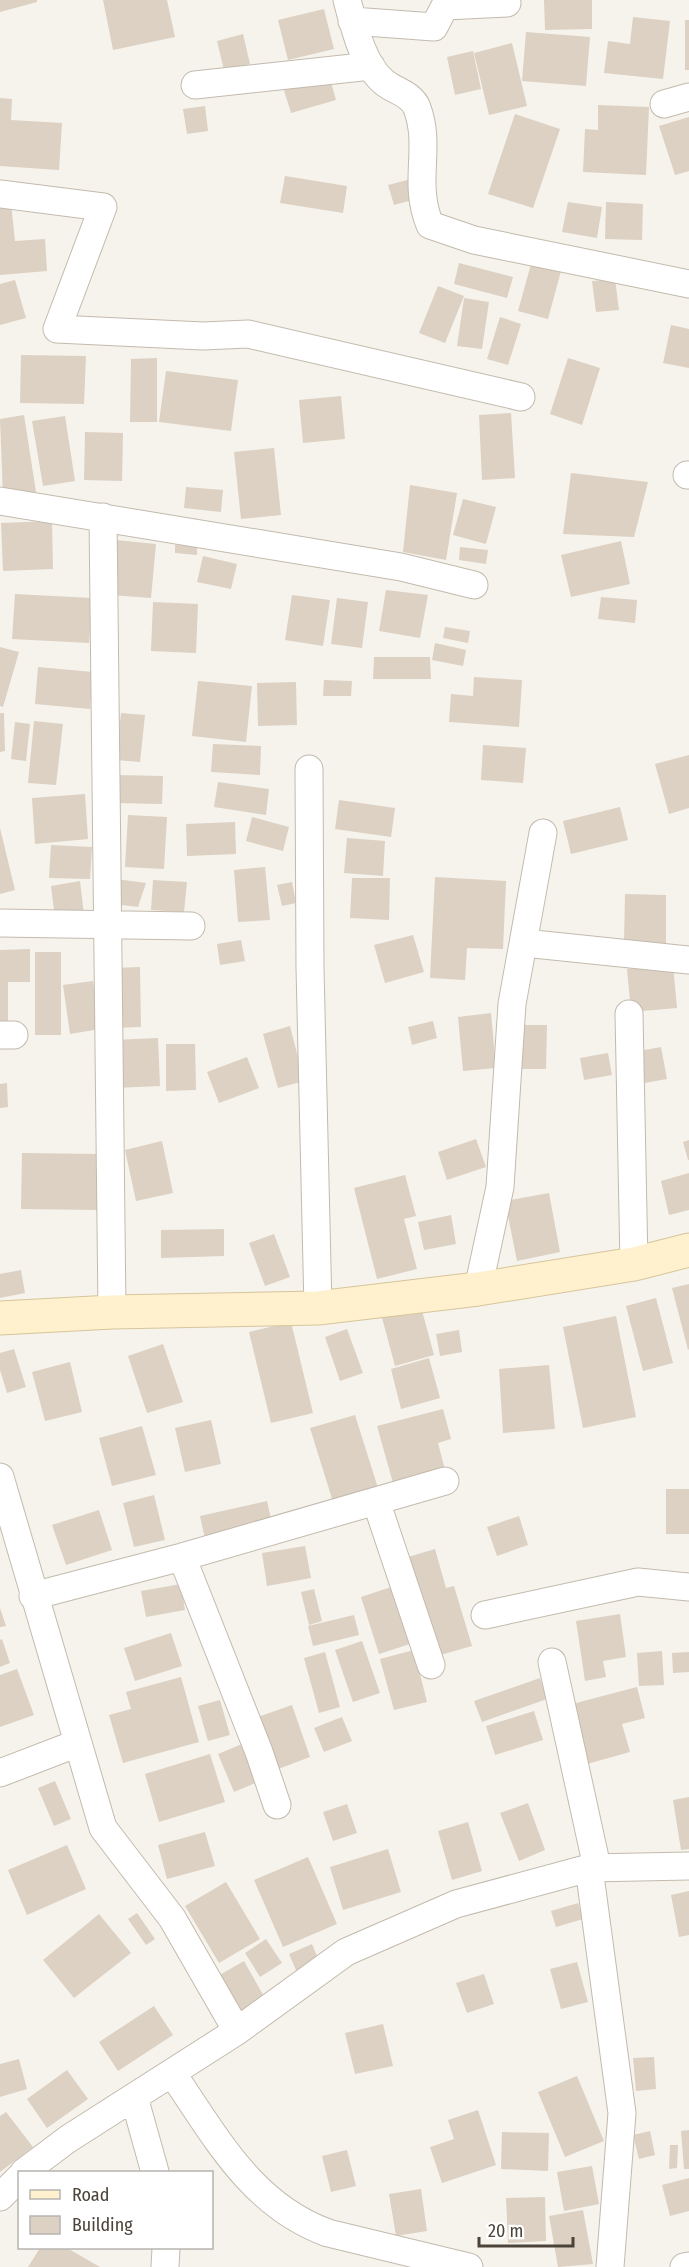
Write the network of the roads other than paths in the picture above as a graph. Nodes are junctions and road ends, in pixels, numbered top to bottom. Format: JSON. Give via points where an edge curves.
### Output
{"nodes":[{"id":1,"x":507,"y":3,"type":"dead end"},
{"id":2,"x":350,"y":10,"type":"edge"},
{"id":3,"x":371,"y":66,"type":"junction"},
{"id":4,"x":195,"y":85,"type":"dead end"},
{"id":5,"x":0,"y":194,"type":"edge"},
{"id":6,"x":689,"y":284,"type":"edge"},
{"id":7,"x":521,"y":397,"type":"dead end"},
{"id":8,"x":0,"y":501,"type":"edge"},
{"id":9,"x":103,"y":517,"type":"junction"},
{"id":10,"x":474,"y":585,"type":"dead end"},
{"id":11,"x":309,"y":769,"type":"dead end"},
{"id":12,"x":543,"y":833,"type":"dead end"},
{"id":13,"x":0,"y":923,"type":"edge"},
{"id":14,"x":107,"y":925,"type":"junction"},
{"id":15,"x":191,"y":926,"type":"dead end"},
{"id":16,"x":525,"y":943,"type":"junction"},
{"id":17,"x":689,"y":960,"type":"edge"},
{"id":18,"x":629,"y":1014,"type":"dead end"},
{"id":19,"x":689,"y":1250,"type":"edge"},
{"id":20,"x":634,"y":1264,"type":"junction"},
{"id":21,"x":478,"y":1289,"type":"junction"},
{"id":22,"x":318,"y":1308,"type":"junction"},
{"id":23,"x":112,"y":1312,"type":"junction"},
{"id":24,"x":0,"y":1318,"type":"edge"},
{"id":25,"x":0,"y":1477,"type":"edge"},
{"id":26,"x":445,"y":1481,"type":"dead end"},
{"id":27,"x":376,"y":1501,"type":"junction"},
{"id":28,"x":182,"y":1557,"type":"junction"},
{"id":29,"x":689,"y":1587,"type":"edge"},
{"id":30,"x":33,"y":1596,"type":"junction"},
{"id":31,"x":485,"y":1615,"type":"dead end"},
{"id":32,"x":552,"y":1662,"type":"dead end"},
{"id":33,"x":431,"y":1665,"type":"dead end"},
{"id":34,"x":78,"y":1743,"type":"junction"},
{"id":35,"x":0,"y":1773,"type":"edge"},
{"id":36,"x":277,"y":1805,"type":"dead end"},
{"id":37,"x":689,"y":1866,"type":"edge"},
{"id":38,"x":593,"y":1868,"type":"junction"},
{"id":39,"x":237,"y":2031,"type":"junction"},
{"id":40,"x":172,"y":2073,"type":"junction"},
{"id":41,"x":134,"y":2097,"type":"junction"},
{"id":42,"x":25,"y":2171,"type":"edge"},
{"id":43,"x":155,"y":2171,"type":"edge"},
{"id":44,"x":18,"y":2179,"type":"edge"},
{"id":45,"x":0,"y":2197,"type":"edge"},
{"id":46,"x":166,"y":2249,"type":"edge"},
{"id":47,"x":689,"y":2266,"type":"edge"},
{"id":48,"x":165,"y":2267,"type":"edge"},
{"id":49,"x":469,"y":2267,"type":"edge"},
{"id":50,"x":610,"y":2267,"type":"edge"},
{"id":51,"x":684,"y":2267,"type":"edge"}],
"edges":[{"from":1,"to":2,"type":"street","via":[[445,6],[434,27]]},
{"from":2,"to":3,"type":"street"},
{"from":3,"to":4,"type":"street"},
{"from":3,"to":6,"type":"street","via":[[384,83],[416,105],[424,136],[422,205],[430,225],[474,240]]},
{"from":5,"to":7,"type":"street","via":[[103,207],[57,329],[203,336],[248,334]]},
{"from":8,"to":9,"type":"street"},
{"from":9,"to":10,"type":"street","via":[[401,567]]},
{"from":9,"to":14,"type":"street"},
{"from":11,"to":22,"type":"street"},
{"from":12,"to":16,"type":"street"},
{"from":13,"to":14,"type":"street"},
{"from":14,"to":15,"type":"street"},
{"from":14,"to":23,"type":"street"},
{"from":16,"to":17,"type":"street"},
{"from":16,"to":21,"type":"street","via":[[512,1004],[500,1187]]},
{"from":18,"to":20,"type":"street"},
{"from":19,"to":20,"type":"street"},
{"from":20,"to":21,"type":"street"},
{"from":21,"to":22,"type":"street"},
{"from":22,"to":23,"type":"street"},
{"from":23,"to":24,"type":"street"},
{"from":25,"to":30,"type":"street"},
{"from":26,"to":27,"type":"street"},
{"from":27,"to":28,"type":"street"},
{"from":27,"to":33,"type":"street"},
{"from":28,"to":30,"type":"street"},
{"from":28,"to":36,"type":"street","via":[[260,1752]]},
{"from":29,"to":31,"type":"street","via":[[638,1582]]},
{"from":30,"to":34,"type":"street"},
{"from":32,"to":38,"type":"street"},
{"from":34,"to":35,"type":"street"},
{"from":34,"to":39,"type":"street","via":[[103,1828],[172,1918]]},
{"from":37,"to":38,"type":"street"},
{"from":38,"to":39,"type":"street","via":[[456,1904],[346,1952]]},
{"from":38,"to":50,"type":"street","via":[[622,2113]]},
{"from":39,"to":40,"type":"street"},
{"from":40,"to":41,"type":"street"},
{"from":40,"to":49,"type":"street","via":[[243,2175],[283,2211],[328,2233]]},
{"from":41,"to":42,"type":"street"},
{"from":41,"to":43,"type":"street"},
{"from":44,"to":45,"type":"street"},
{"from":46,"to":48,"type":"street"},
{"from":47,"to":51,"type":"street"}]}
